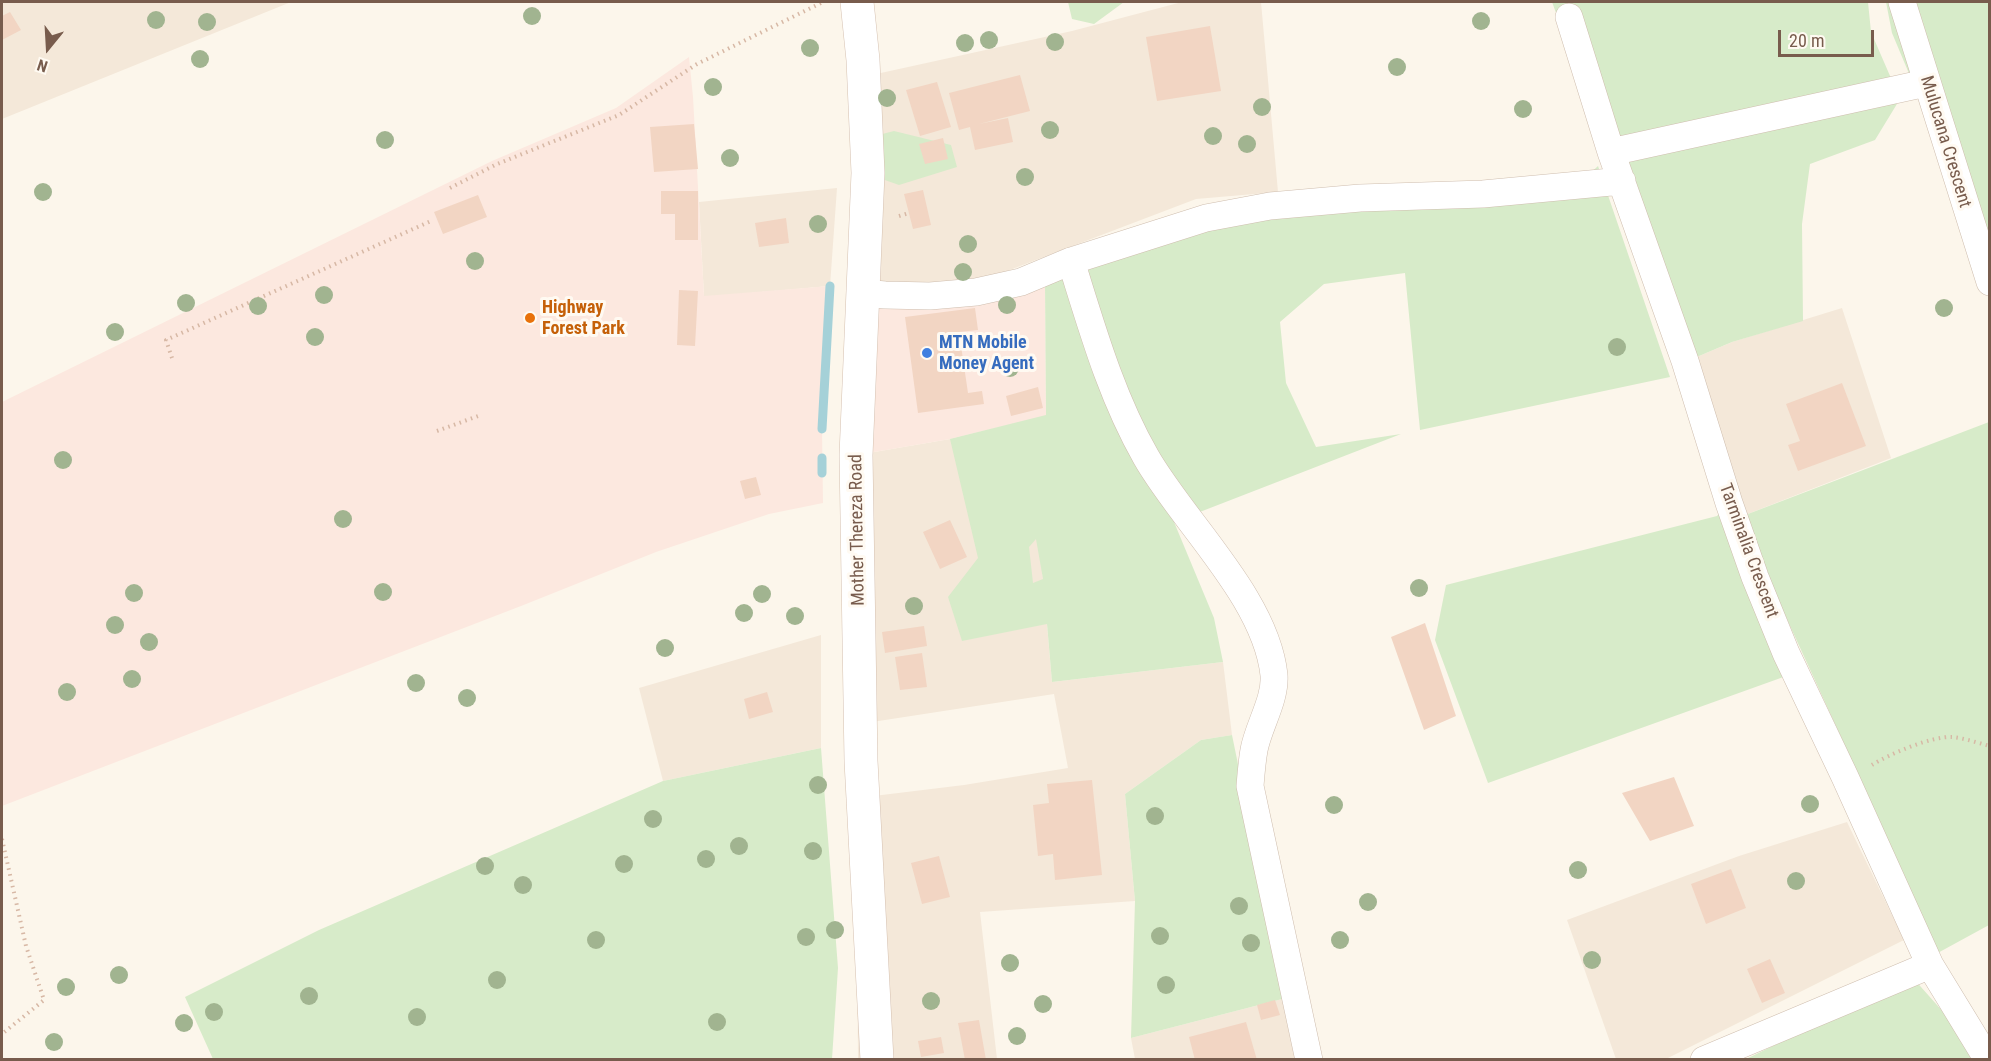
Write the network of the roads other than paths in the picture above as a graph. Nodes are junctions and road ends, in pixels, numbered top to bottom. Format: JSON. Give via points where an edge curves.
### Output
{"nodes":[{"id":1,"x":857,"y":2,"type":"edge"},
{"id":2,"x":1902,"y":2,"type":"edge"},
{"id":3,"x":1569,"y":17,"type":"dead end"},
{"id":4,"x":1926,"y":83,"type":"junction"},
{"id":5,"x":1611,"y":152,"type":"junction"},
{"id":6,"x":1622,"y":181,"type":"junction"},
{"id":7,"x":1071,"y":261,"type":"junction"},
{"id":8,"x":1989,"y":282,"type":"edge"},
{"id":9,"x":863,"y":293,"type":"junction"},
{"id":10,"x":1930,"y":965,"type":"junction"},
{"id":11,"x":878,"y":1059,"type":"edge"},
{"id":12,"x":1309,"y":1059,"type":"edge"},
{"id":13,"x":1704,"y":1059,"type":"edge"},
{"id":14,"x":1988,"y":1059,"type":"edge"}],
"edges":[{"from":1,"to":9,"type":"street","name":"Mother Thereza Road","via":[[868,174]]},
{"from":2,"to":4,"type":"street","name":"Mulucana Crescent"},
{"from":3,"to":5,"type":"street","name":"Tarminalia Crescent"},
{"from":4,"to":5,"type":"street"},
{"from":4,"to":8,"type":"street","name":"Mulucana Crescent"},
{"from":5,"to":6,"type":"street","name":"Tarminalia Crescent"},
{"from":6,"to":7,"type":"street","via":[[1483,194],[1269,206],[1206,218]]},
{"from":6,"to":10,"type":"street","name":"Tarminalia Crescent","via":[[1755,577]]},
{"from":7,"to":9,"type":"street","via":[[1021,282],[976,292],[930,296]]},
{"from":7,"to":12,"type":"street","via":[[1100,354],[1146,458],[1247,603],[1267,644],[1274,677],[1254,748],[1250,786]]},
{"from":9,"to":11,"type":"street","name":"Mother Thereza Road","via":[[856,455],[861,761]]},
{"from":10,"to":13,"type":"street"},
{"from":10,"to":14,"type":"street","name":"Tarminalia Crescent"}]}
